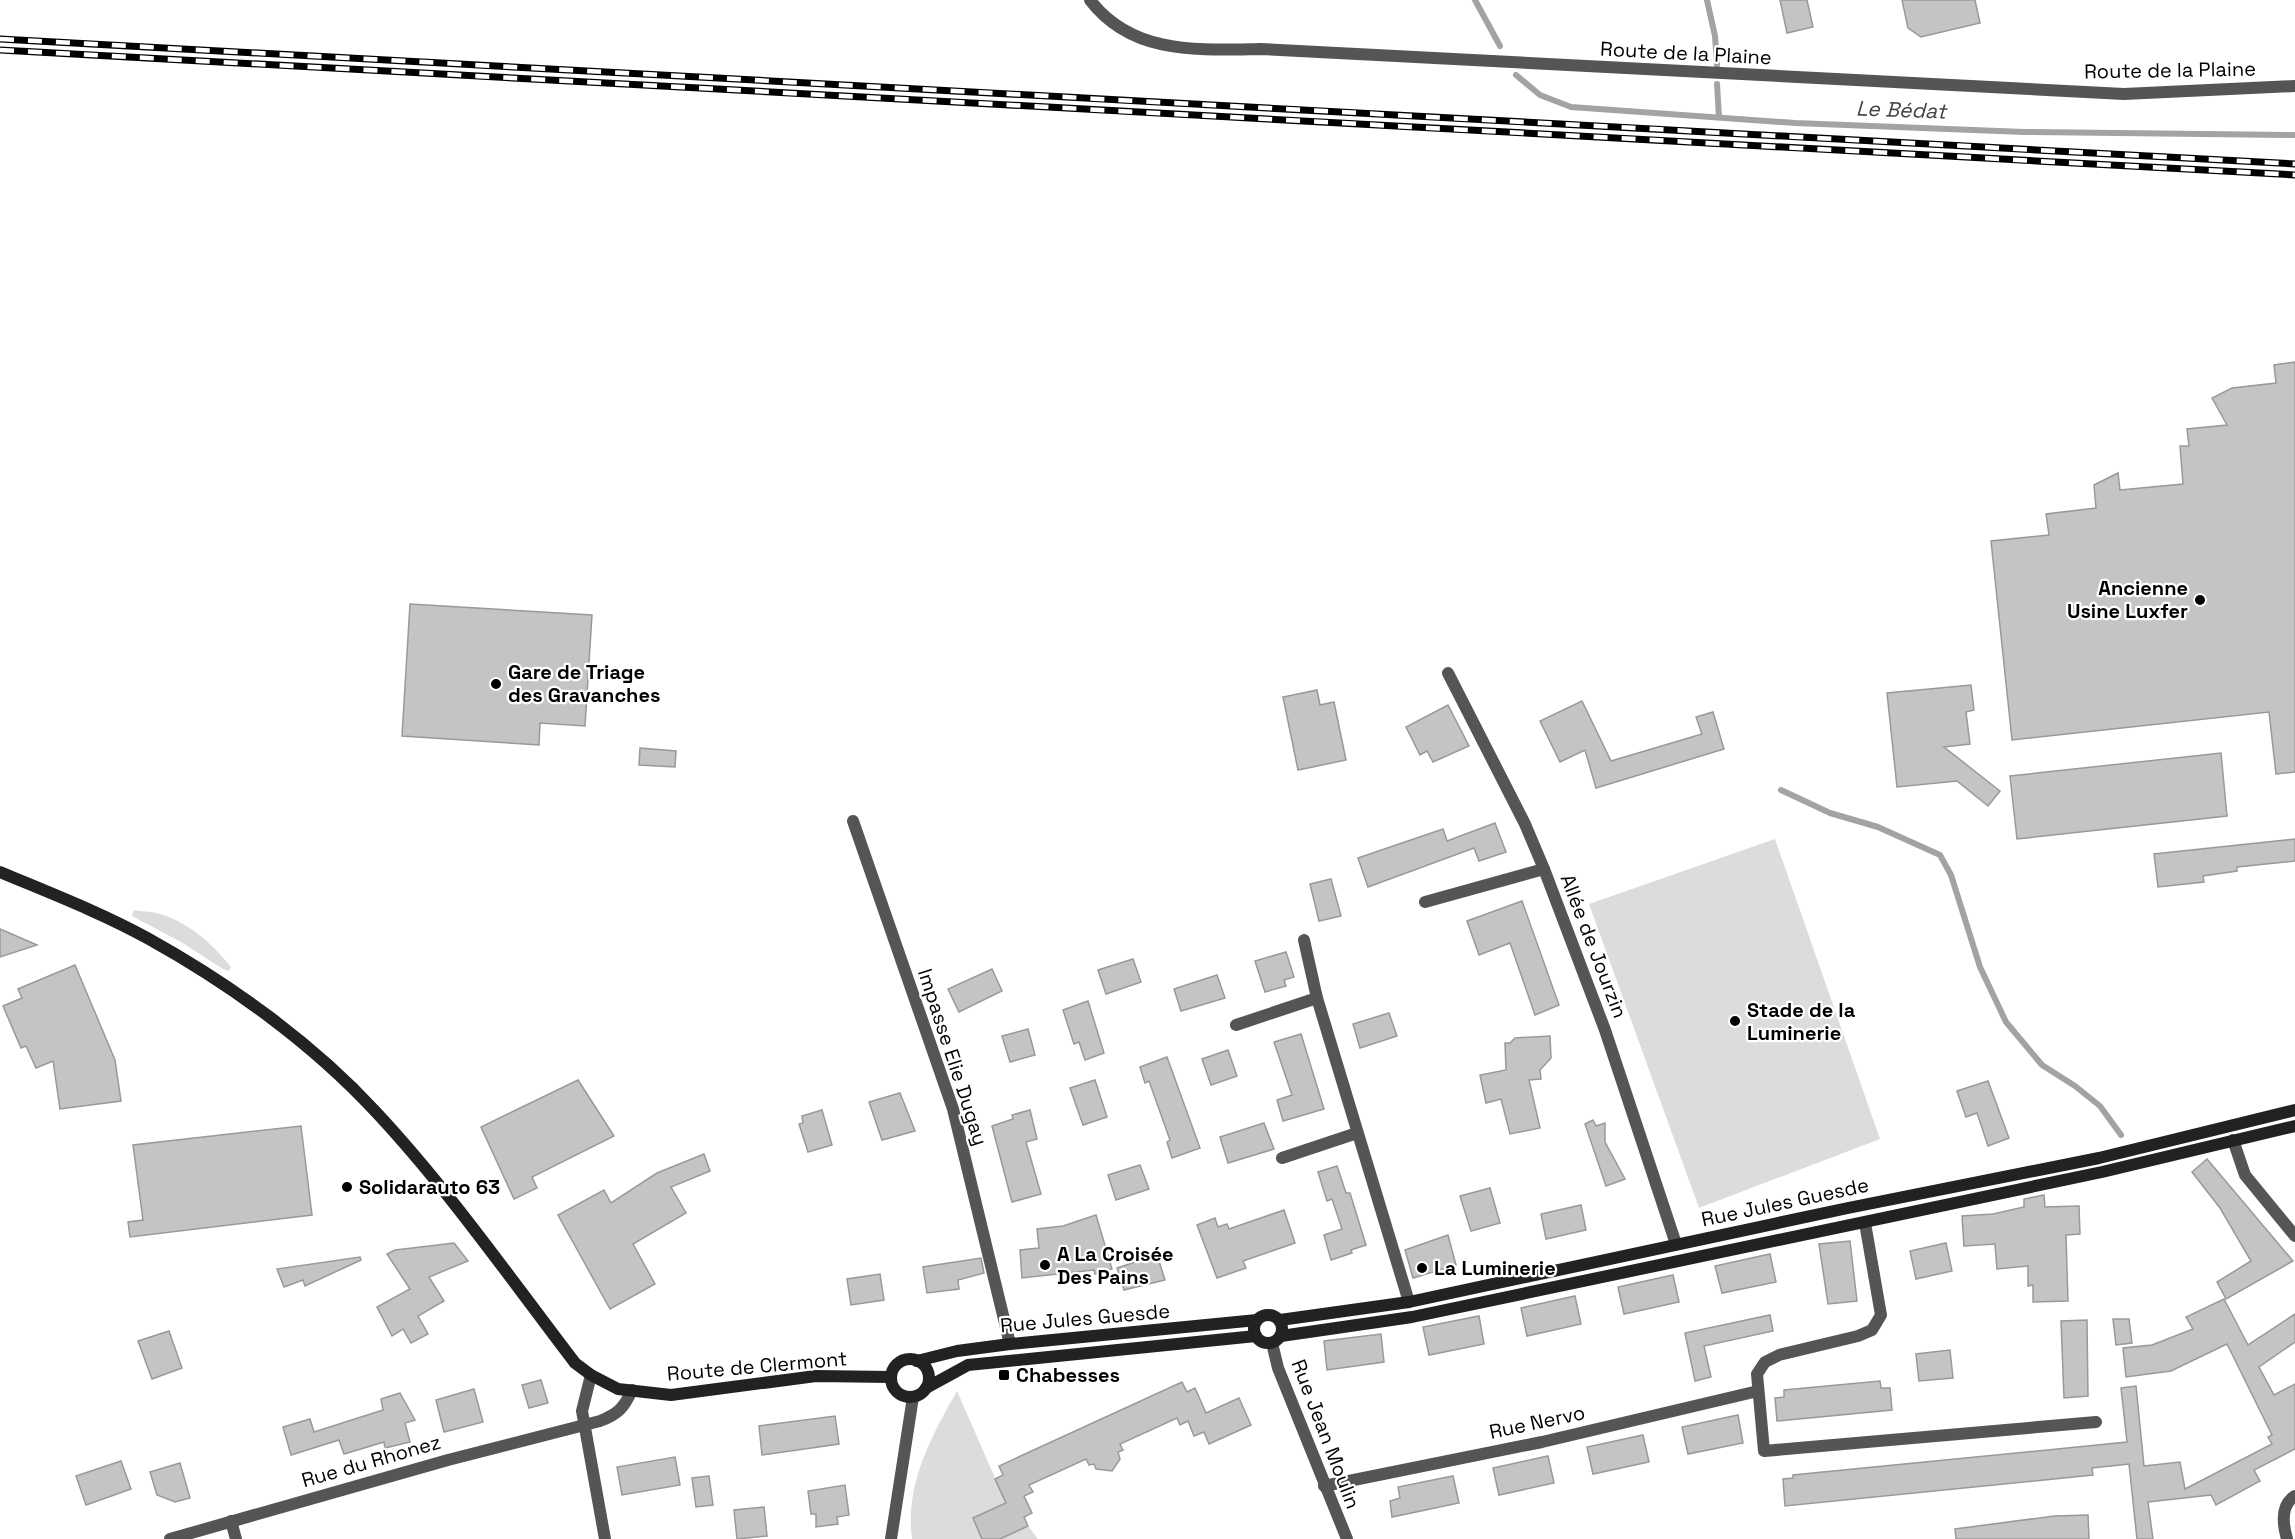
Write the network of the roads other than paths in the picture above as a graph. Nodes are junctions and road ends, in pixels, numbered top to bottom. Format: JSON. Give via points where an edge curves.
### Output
{"nodes":[{"id":1,"x":1090,"y":0,"type":"edge"},
{"id":2,"x":2295,"y":86,"type":"edge"},
{"id":3,"x":1448,"y":673,"type":"dead end"},
{"id":4,"x":853,"y":821,"type":"dead end"},
{"id":5,"x":1544,"y":869,"type":"junction"},
{"id":6,"x":0,"y":872,"type":"edge"},
{"id":7,"x":1425,"y":902,"type":"dead end"},
{"id":8,"x":1304,"y":940,"type":"dead end"},
{"id":9,"x":1317,"y":998,"type":"junction"},
{"id":10,"x":1236,"y":1025,"type":"dead end"},
{"id":11,"x":2295,"y":1110,"type":"edge"},
{"id":12,"x":2295,"y":1126,"type":"edge"},
{"id":13,"x":1358,"y":1133,"type":"junction"},
{"id":14,"x":2233,"y":1140,"type":"junction"},
{"id":15,"x":1282,"y":1158,"type":"dead end"},
{"id":16,"x":1865,"y":1223,"type":"junction"},
{"id":17,"x":2295,"y":1236,"type":"edge"},
{"id":18,"x":1676,"y":1244,"type":"junction"},
{"id":19,"x":1409,"y":1302,"type":"junction"},
{"id":20,"x":1257,"y":1320,"type":"junction"},
{"id":21,"x":1280,"y":1320,"type":"junction"},
{"id":22,"x":1256,"y":1336,"type":"junction"},
{"id":23,"x":1276,"y":1339,"type":"junction"},
{"id":24,"x":1010,"y":1344,"type":"junction"},
{"id":25,"x":917,"y":1361,"type":"junction"},
{"id":26,"x":591,"y":1375,"type":"junction"},
{"id":27,"x":891,"y":1377,"type":"junction"},
{"id":28,"x":926,"y":1388,"type":"junction"},
{"id":29,"x":632,"y":1390,"type":"junction"},
{"id":30,"x":1758,"y":1391,"type":"junction"},
{"id":31,"x":913,"y":1397,"type":"junction"},
{"id":32,"x":2096,"y":1422,"type":"dead end"},
{"id":33,"x":584,"y":1425,"type":"junction"},
{"id":34,"x":1324,"y":1486,"type":"junction"},
{"id":35,"x":2295,"y":1496,"type":"edge"},
{"id":36,"x":231,"y":1521,"type":"junction"},
{"id":37,"x":170,"y":1539,"type":"edge"},
{"id":38,"x":236,"y":1539,"type":"edge"},
{"id":39,"x":605,"y":1539,"type":"edge"},
{"id":40,"x":891,"y":1539,"type":"edge"},
{"id":41,"x":1347,"y":1539,"type":"edge"},
{"id":42,"x":2286,"y":1539,"type":"edge"}],
"edges":[{"from":1,"to":2,"type":"street","name":"Route de la Plaine","via":[[1123,32],[1153,43],[1208,50],[1261,49],[2124,94]]},
{"from":3,"to":5,"type":"street","name":"Allée de Jourzin","via":[[1520,813]]},
{"from":4,"to":24,"type":"street","name":"Impasse Elie Dugay","via":[[953,1109]]},
{"from":5,"to":7,"type":"street"},
{"from":5,"to":18,"type":"street","name":"Allée de Jourzin","via":[[1605,1030]]},
{"from":6,"to":26,"type":"main road","name":"Route de Clermont","via":[[147,938],[290,1035],[375,1111],[575,1363]]},
{"from":8,"to":9,"type":"street"},
{"from":9,"to":10,"type":"street"},
{"from":9,"to":13,"type":"street"},
{"from":11,"to":18,"type":"main road","name":"Rue Jules Guesde","via":[[2099,1158]]},
{"from":12,"to":14,"type":"main road","name":"Rue Jules Guesde"},
{"from":13,"to":15,"type":"street"},
{"from":13,"to":19,"type":"street"},
{"from":14,"to":16,"type":"main road","name":"Rue Jules Guesde"},
{"from":14,"to":17,"type":"street","via":[[2245,1175]]},
{"from":16,"to":23,"type":"main road","name":"Rue Jules Guesde","via":[[1412,1317]]},
{"from":16,"to":30,"type":"street","via":[[1881,1315],[1872,1330],[1765,1362],[1757,1374]]},
{"from":18,"to":19,"type":"main road","name":"Rue Jules Guesde"},
{"from":19,"to":21,"type":"main road","name":"Rue Jules Guesde"},
{"from":20,"to":21,"type":"main road","via":[[1269,1314]]},
{"from":20,"to":22,"type":"main road"},
{"from":20,"to":24,"type":"main road","name":"Rue Jules Guesde"},
{"from":21,"to":23,"type":"main road","via":[[1282,1328]]},
{"from":22,"to":23,"type":"main road","via":[[1263,1342]]},
{"from":22,"to":28,"type":"main road","name":"Rue Jules Guesde","via":[[968,1365]]},
{"from":23,"to":34,"type":"street","name":"Rue Jean Moulin","via":[[1278,1368]]},
{"from":24,"to":25,"type":"main road","name":"Rue Jules Guesde"},
{"from":25,"to":27,"type":"main road","via":[[900,1362]]},
{"from":25,"to":28,"type":"main road","via":[[928,1375]]},
{"from":26,"to":29,"type":"main road","name":"Route de Clermont","via":[[618,1389]]},
{"from":26,"to":33,"type":"street","via":[[584,1394]]},
{"from":27,"to":29,"type":"main road","name":"Route de Clermont","via":[[816,1376],[671,1395]]},
{"from":27,"to":31,"type":"main road","via":[[897,1392]]},
{"from":28,"to":31,"type":"main road"},
{"from":29,"to":33,"type":"street","name":"Rue du Rhonez","via":[[616,1415]]},
{"from":30,"to":32,"type":"street","via":[[1764,1451]]},
{"from":30,"to":34,"type":"street","name":"Rue Nervo","via":[[1542,1442]]},
{"from":31,"to":40,"type":"street"},
{"from":33,"to":36,"type":"street","name":"Rue du Rhonez"},
{"from":33,"to":39,"type":"street"},
{"from":34,"to":41,"type":"street","name":"Rue Jean Moulin"},
{"from":35,"to":42,"type":"street","via":[[2282,1519]]},
{"from":36,"to":37,"type":"street","name":"Rue du Rhonez"},
{"from":36,"to":38,"type":"street"}]}
